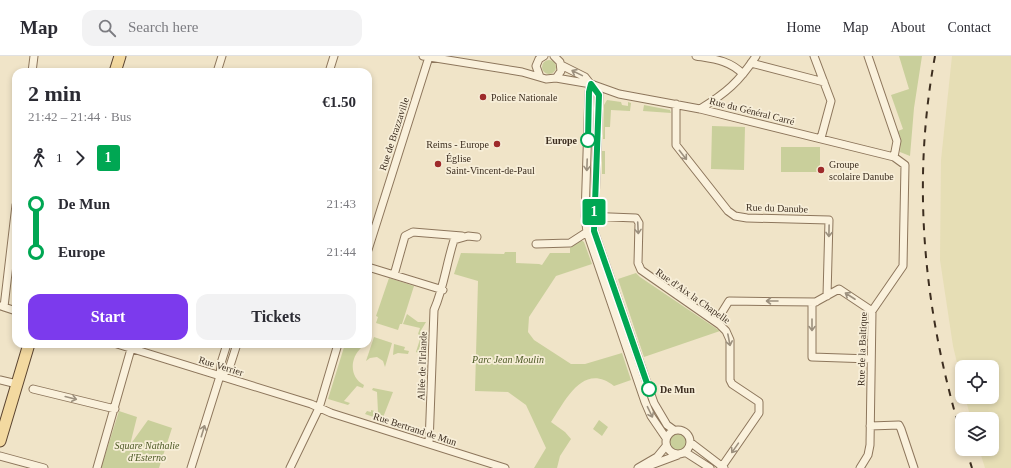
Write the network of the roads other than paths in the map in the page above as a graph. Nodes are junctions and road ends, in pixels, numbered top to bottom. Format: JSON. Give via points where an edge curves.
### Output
{"nodes":[{"id":1,"x":34,"y":56,"type":"edge"},
{"id":2,"x":120,"y":56,"type":"edge"},
{"id":3,"x":222,"y":56,"type":"edge"},
{"id":4,"x":334,"y":56,"type":"edge"},
{"id":5,"x":426,"y":56,"type":"edge"},
{"id":6,"x":542,"y":56,"type":"edge"},
{"id":7,"x":554,"y":56,"type":"edge"},
{"id":8,"x":696,"y":56,"type":"edge"},
{"id":9,"x":756,"y":56,"type":"edge"},
{"id":10,"x":814,"y":56,"type":"edge"},
{"id":11,"x":868,"y":56,"type":"edge"},
{"id":12,"x":751,"y":63,"type":"junction"},
{"id":13,"x":561,"y":65,"type":"junction"},
{"id":14,"x":536,"y":66,"type":"junction"},
{"id":15,"x":32,"y":68,"type":"edge"},
{"id":16,"x":116,"y":68,"type":"edge"},
{"id":17,"x":218,"y":68,"type":"edge"},
{"id":18,"x":330,"y":68,"type":"edge"},
{"id":19,"x":522,"y":72,"type":"junction"},
{"id":20,"x":743,"y":74,"type":"junction"},
{"id":21,"x":540,"y":77,"type":"junction"},
{"id":22,"x":556,"y":78,"type":"junction"},
{"id":23,"x":824,"y":82,"type":"junction"},
{"id":24,"x":591,"y":84,"type":"junction"},
{"id":25,"x":676,"y":104,"type":"junction"},
{"id":26,"x":700,"y":108,"type":"junction"},
{"id":27,"x":821,"y":138,"type":"junction"},
{"id":28,"x":894,"y":157,"type":"junction"},
{"id":29,"x":905,"y":165,"type":"joint"},
{"id":30,"x":585,"y":216,"type":"junction"},
{"id":31,"x":594,"y":216,"type":"junction"},
{"id":32,"x":587,"y":232,"type":"junction"},
{"id":33,"x":372,"y":233,"type":"edge"},
{"id":34,"x":12,"y":234,"type":"edge"},
{"id":35,"x":468,"y":236,"type":"junction"},
{"id":36,"x":477,"y":236,"type":"dead end"},
{"id":37,"x":536,"y":244,"type":"dead end"},
{"id":38,"x":372,"y":268,"type":"edge"},
{"id":39,"x":394,"y":275,"type":"junction"},
{"id":40,"x":443,"y":290,"type":"junction"},
{"id":41,"x":827,"y":296,"type":"junction"},
{"id":42,"x":813,"y":302,"type":"junction"},
{"id":43,"x":2,"y":307,"type":"edge"},
{"id":44,"x":12,"y":310,"type":"edge"},
{"id":45,"x":872,"y":311,"type":"junction"},
{"id":46,"x":716,"y":322,"type":"junction"},
{"id":47,"x":626,"y":336,"type":"junction"},
{"id":48,"x":28,"y":348,"type":"edge"},
{"id":49,"x":226,"y":348,"type":"edge"},
{"id":50,"x":236,"y":348,"type":"edge"},
{"id":51,"x":337,"y":348,"type":"edge"},
{"id":52,"x":131,"y":349,"type":"joint"},
{"id":53,"x":871,"y":359,"type":"junction"},
{"id":54,"x":220,"y":376,"type":"junction"},
{"id":55,"x":0,"y":380,"type":"edge"},
{"id":56,"x":17,"y":384,"type":"junction"},
{"id":57,"x":33,"y":389,"type":"dead end"},
{"id":58,"x":319,"y":408,"type":"junction"},
{"id":59,"x":115,"y":409,"type":"junction"},
{"id":60,"x":870,"y":426,"type":"junction"},
{"id":61,"x":674,"y":430,"type":"junction"},
{"id":62,"x":0,"y":441,"type":"edge"},
{"id":63,"x":666,"y":442,"type":"junction"},
{"id":64,"x":690,"y":442,"type":"junction"},
{"id":65,"x":429,"y":444,"type":"junction"},
{"id":66,"x":685,"y":452,"type":"junction"},
{"id":67,"x":678,"y":455,"type":"junction"},
{"id":68,"x":0,"y":456,"type":"edge"},
{"id":69,"x":722,"y":467,"type":"edge"},
{"id":70,"x":44,"y":468,"type":"edge"},
{"id":71,"x":97,"y":468,"type":"edge"},
{"id":72,"x":191,"y":468,"type":"edge"},
{"id":73,"x":290,"y":468,"type":"edge"},
{"id":74,"x":505,"y":468,"type":"edge"},
{"id":75,"x":638,"y":468,"type":"edge"},
{"id":76,"x":643,"y":468,"type":"edge"},
{"id":77,"x":710,"y":468,"type":"edge"},
{"id":78,"x":860,"y":468,"type":"edge"},
{"id":79,"x":914,"y":468,"type":"edge"}],
"edges":[{"from":1,"to":15,"type":"street"},
{"from":2,"to":16,"type":"main road"},
{"from":3,"to":17,"type":"street"},
{"from":4,"to":18,"type":"street"},
{"from":5,"to":19,"type":"street"},
{"from":5,"to":33,"type":"street","name":"Rue de Brazzaville"},
{"from":6,"to":14,"type":"street"},
{"from":7,"to":13,"type":"street"},
{"from":8,"to":20,"type":"street","via":[[723,60],[734,65]]},
{"from":9,"to":12,"type":"street"},
{"from":10,"to":23,"type":"street"},
{"from":11,"to":28,"type":"street","via":[[897,141]]},
{"from":12,"to":20,"type":"street"},
{"from":12,"to":23,"type":"street"},
{"from":13,"to":22,"type":"street"},
{"from":24,"to":13,"type":"street","name":"Rue du Général Carré","one_way":true,"via":[[585,77]]},
{"from":14,"to":19,"type":"street"},
{"from":14,"to":21,"type":"street"},
{"from":19,"to":21,"type":"street"},
{"from":20,"to":26,"type":"street","via":[[724,94]]},
{"from":21,"to":22,"type":"street","name":"Rue du Général Carré","via":[[549,80]]},
{"from":22,"to":24,"type":"street","name":"Rue du Général Carré"},
{"from":23,"to":27,"type":"street","via":[[831,101]]},
{"from":24,"to":25,"type":"street","name":"Rue du Général Carré","via":[[619,94]]},
{"from":24,"to":30,"type":"street","one_way":true},
{"from":24,"to":31,"type":"street","via":[[599,95]]},
{"from":25,"to":26,"type":"street","name":"Rue du Général Carré"},
{"from":25,"to":41,"type":"street","name":"Rue du Danube","one_way":true,"via":[[676,145],[728,211],[735,216],[747,218],[829,220]]},
{"from":26,"to":27,"type":"street","name":"Rue du Général Carré"},
{"from":27,"to":28,"type":"street","name":"Rue du Général Carré"},
{"from":28,"to":29,"type":"street","name":"Rue du Général Carré"},
{"from":29,"to":45,"type":"street","name":"Rue de la Baltique","via":[[903,266]]},
{"from":30,"to":31,"type":"street","name":"Rue d'Aix la Chapelle"},
{"from":30,"to":32,"type":"street"},
{"from":31,"to":46,"type":"street","name":"Rue d'Aix la Chapelle","one_way":true,"via":[[636,218],[639,223],[638,263],[641,270]]},
{"from":31,"to":47,"type":"street","via":[[594,231]]},
{"from":32,"to":37,"type":"street","via":[[570,243]]},
{"from":32,"to":47,"type":"street"},
{"from":34,"to":43,"type":"street"},
{"from":35,"to":36,"type":"street"},
{"from":35,"to":39,"type":"street","via":[[413,232],[405,236]]},
{"from":35,"to":40,"type":"street","name":"Allée de l'Irlande","via":[[454,240]]},
{"from":38,"to":39,"type":"street"},
{"from":39,"to":40,"type":"street"},
{"from":40,"to":65,"type":"street","name":"Allée de l'Irlande","via":[[434,310]]},
{"from":41,"to":42,"type":"street"},
{"from":45,"to":41,"type":"street","one_way":true,"via":[[839,289]]},
{"from":42,"to":46,"type":"street","one_way":true,"via":[[729,301]]},
{"from":42,"to":53,"type":"street","one_way":true,"via":[[812,357]]},
{"from":43,"to":44,"type":"street"},
{"from":45,"to":53,"type":"street","name":"Rue de la Baltique"},
{"from":46,"to":69,"type":"street","name":"Rue d'Aix la Chapelle","one_way":true,"via":[[726,331],[730,340],[732,384],[759,402],[760,408]]},
{"from":47,"to":61,"type":"street","via":[[656,408],[667,425]]},
{"from":47,"to":63,"type":"street","one_way":true,"via":[[645,402]]},
{"from":48,"to":56,"type":"main road"},
{"from":49,"to":54,"type":"street"},
{"from":50,"to":54,"type":"street","via":[[229,369]]},
{"from":51,"to":58,"type":"street"},
{"from":52,"to":54,"type":"street","name":"Rue Verrier"},
{"from":52,"to":59,"type":"street"},
{"from":53,"to":60,"type":"street","name":"Rue de la Baltique"},
{"from":54,"to":58,"type":"street","name":"Rue Verrier"},
{"from":72,"to":54,"type":"street","one_way":true},
{"from":55,"to":56,"type":"street"},
{"from":56,"to":62,"type":"main road"},
{"from":57,"to":59,"type":"street","one_way":true},
{"from":58,"to":65,"type":"street","name":"Rue Bertrand de Mun"},
{"from":58,"to":73,"type":"street"},
{"from":59,"to":71,"type":"street"},
{"from":60,"to":78,"type":"street","name":"Rue de la Baltique","via":[[868,455]]},
{"from":60,"to":79,"type":"street","via":[[899,425]]},
{"from":61,"to":63,"type":"street","via":[[670,432]]},
{"from":61,"to":64,"type":"street","via":[[685,432]]},
{"from":63,"to":67,"type":"street","via":[[670,452]]},
{"from":63,"to":75,"type":"street","via":[[658,457]]},
{"from":64,"to":66,"type":"street"},
{"from":64,"to":69,"type":"street"},
{"from":65,"to":74,"type":"street","name":"Rue Bertrand de Mun"},
{"from":66,"to":67,"type":"street"},
{"from":66,"to":77,"type":"street"},
{"from":67,"to":76,"type":"street"},
{"from":68,"to":70,"type":"street"}]}
